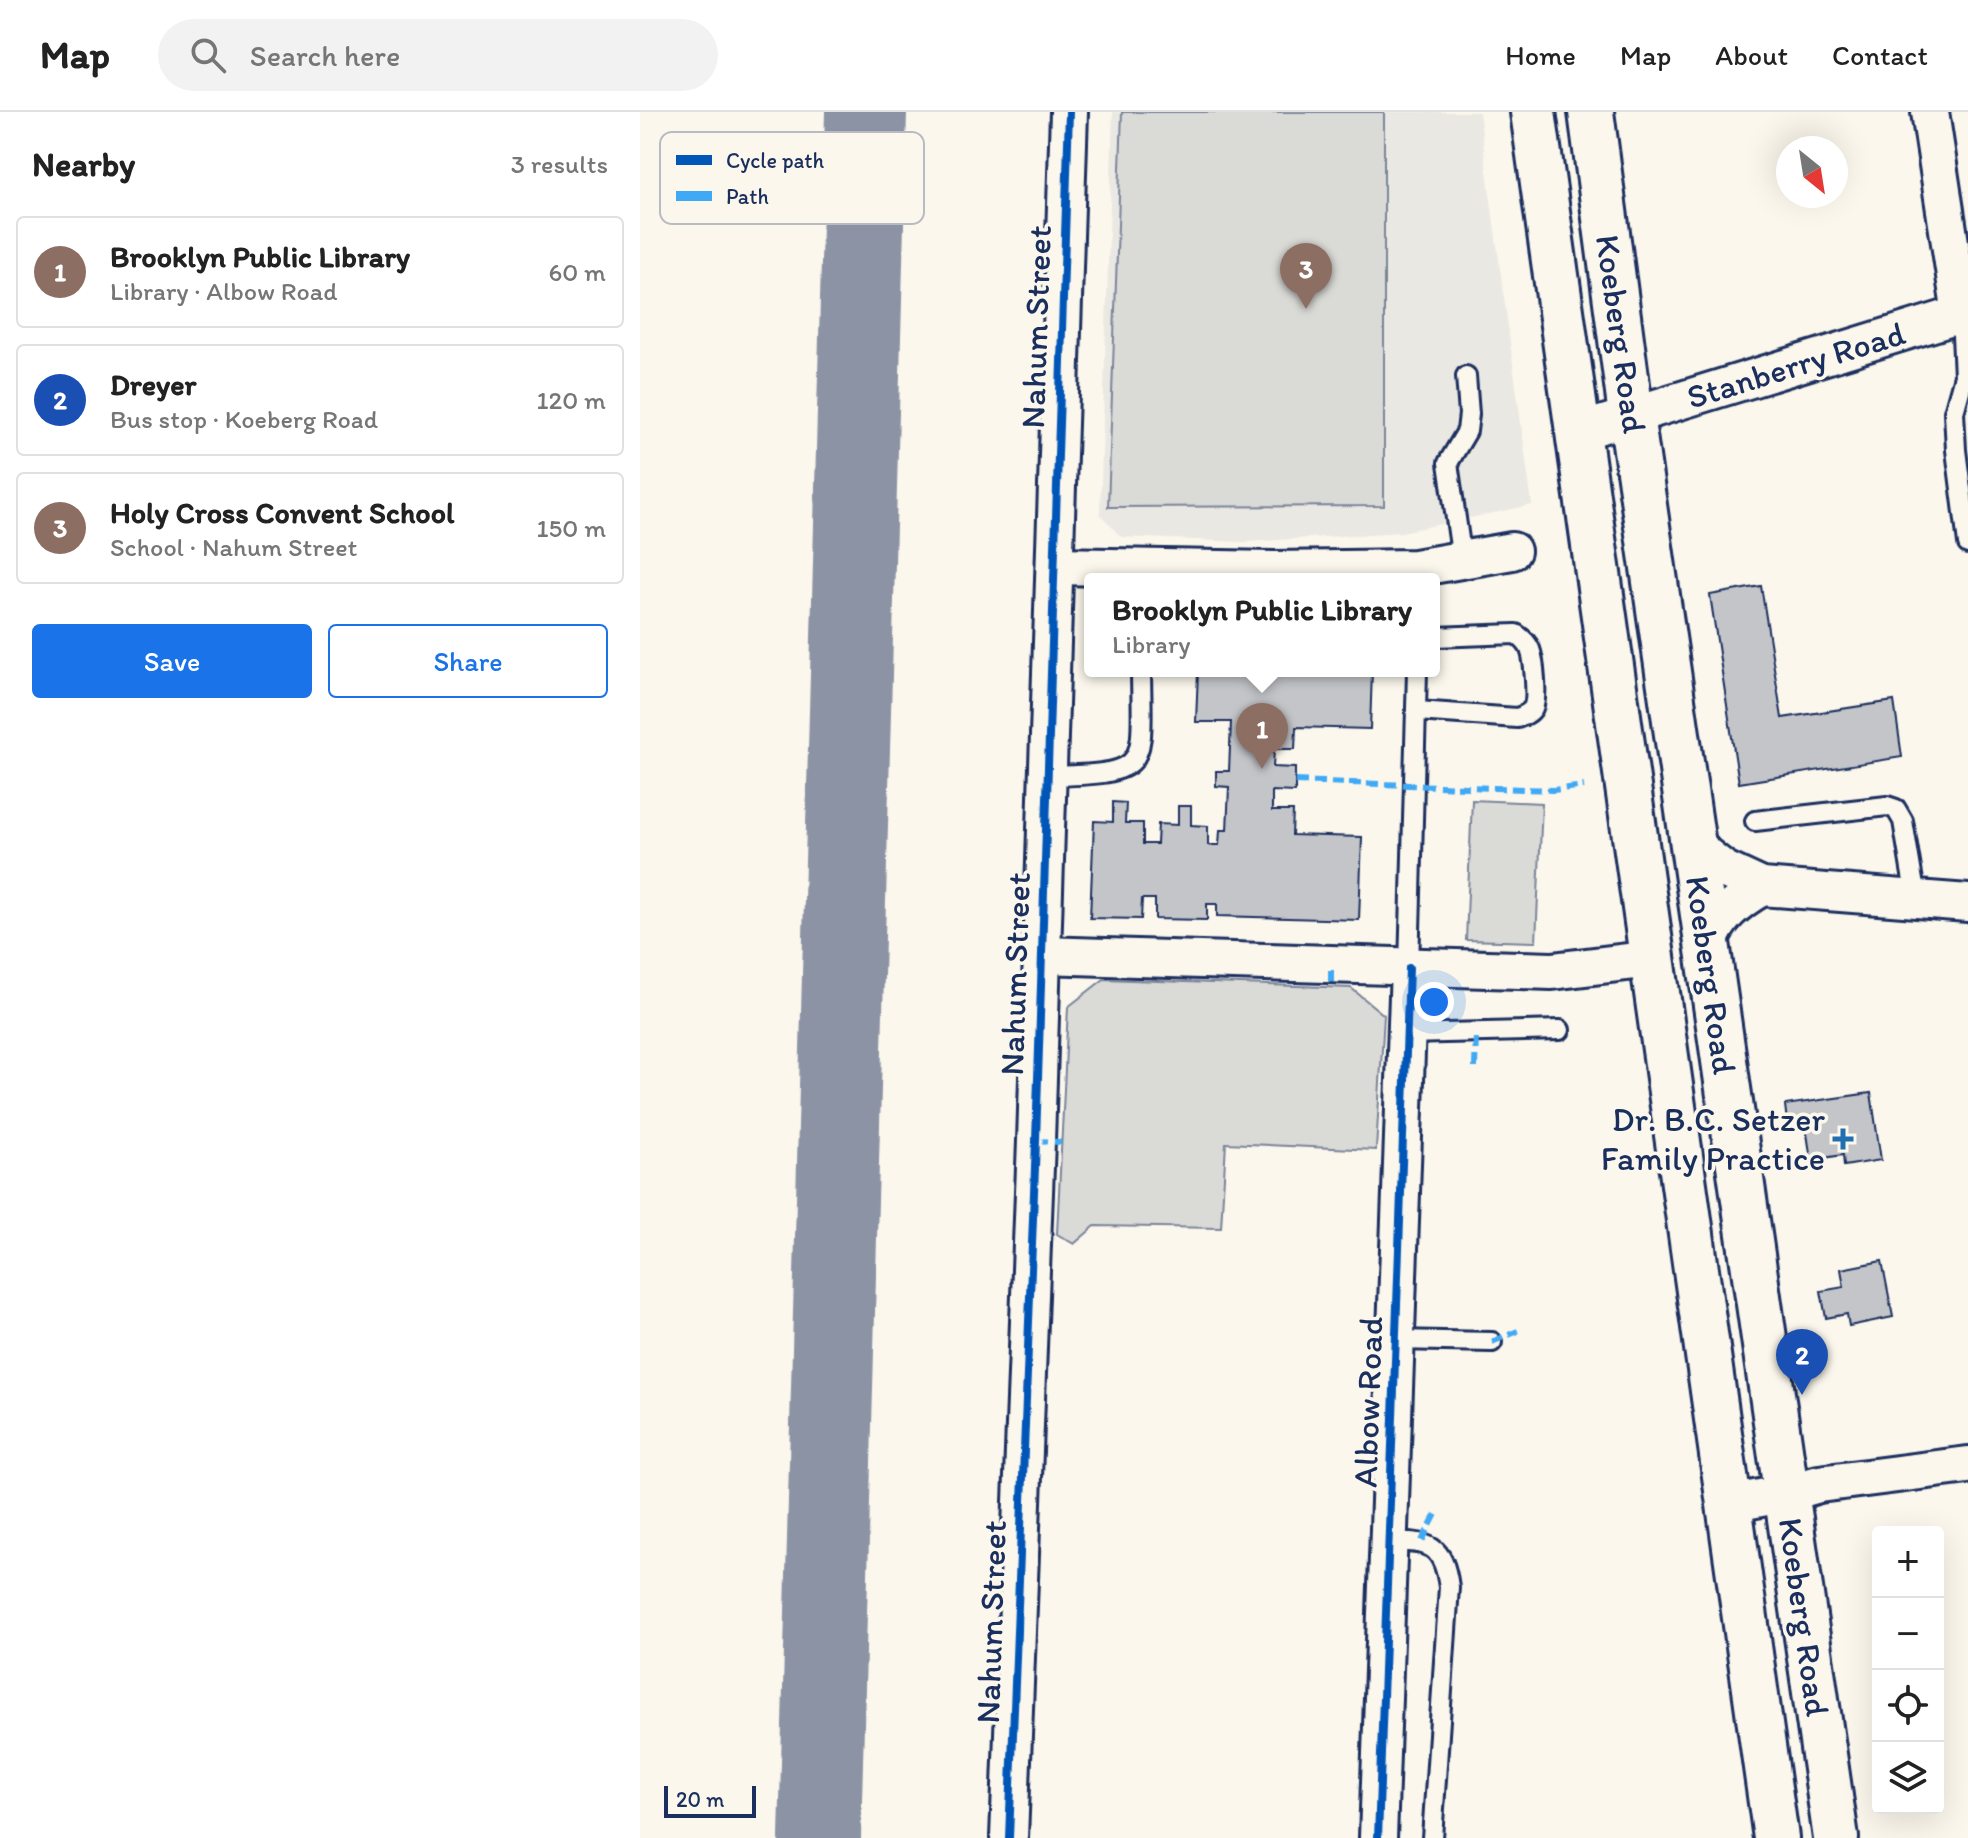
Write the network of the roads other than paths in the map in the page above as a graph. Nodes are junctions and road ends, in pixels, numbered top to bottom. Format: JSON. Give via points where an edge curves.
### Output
{"nodes":[{"id":1,"x":1069,"y":112,"type":"edge"},
{"id":2,"x":1533,"y":112,"type":"edge"},
{"id":3,"x":1591,"y":112,"type":"edge"},
{"id":4,"x":1930,"y":112,"type":"edge"},
{"id":5,"x":1965,"y":314,"type":"edge"},
{"id":6,"x":1466,"y":376,"type":"dead end"},
{"id":7,"x":1631,"y":415,"type":"junction"},
{"id":8,"x":1578,"y":432,"type":"junction"},
{"id":9,"x":1968,"y":544,"type":"edge"},
{"id":10,"x":1512,"y":551,"type":"dead end"},
{"id":11,"x":1462,"y":560,"type":"junction"},
{"id":12,"x":1055,"y":566,"type":"junction"},
{"id":13,"x":1201,"y":573,"type":"edge"},
{"id":14,"x":1418,"y":573,"type":"edge"},
{"id":15,"x":1440,"y":637,"type":"edge"},
{"id":16,"x":1141,"y":677,"type":"edge"},
{"id":17,"x":1417,"y":677,"type":"edge"},
{"id":18,"x":1417,"y":711,"type":"junction"},
{"id":19,"x":1048,"y":776,"type":"junction"},
{"id":20,"x":1755,"y":821,"type":"dead end"},
{"id":21,"x":1692,"y":837,"type":"junction"},
{"id":22,"x":1762,"y":887,"type":"junction"},
{"id":23,"x":1916,"y":899,"type":"junction"},
{"id":24,"x":1968,"y":903,"type":"edge"},
{"id":25,"x":1707,"y":947,"type":"junction"},
{"id":26,"x":1042,"y":955,"type":"junction"},
{"id":27,"x":1652,"y":959,"type":"junction"},
{"id":28,"x":1409,"y":968,"type":"junction"},
{"id":29,"x":1560,"y":1030,"type":"dead end"},
{"id":30,"x":1406,"y":1034,"type":"junction"},
{"id":31,"x":1396,"y":1340,"type":"junction"},
{"id":32,"x":1492,"y":1342,"type":"dead end"},
{"id":33,"x":1968,"y":1465,"type":"edge"},
{"id":34,"x":1787,"y":1493,"type":"junction"},
{"id":35,"x":1729,"y":1504,"type":"junction"},
{"id":36,"x":1390,"y":1542,"type":"junction"},
{"id":37,"x":1009,"y":1838,"type":"edge"},
{"id":38,"x":1378,"y":1838,"type":"edge"},
{"id":39,"x":1432,"y":1838,"type":"edge"},
{"id":40,"x":1776,"y":1838,"type":"edge"},
{"id":41,"x":1836,"y":1838,"type":"edge"}],
"edges":[{"from":1,"to":12,"type":"street","name":"Nahum Street"},
{"from":2,"to":8,"type":"main road","name":"Koeberg Road"},
{"from":3,"to":7,"type":"main road","name":"Koeberg Road"},
{"from":4,"to":5,"type":"street"},
{"from":5,"to":7,"type":"street","name":"Stanberry Road"},
{"from":5,"to":9,"type":"lane","via":[[1964,376],[1954,412]]},
{"from":6,"to":11,"type":"lane","via":[[1467,431],[1448,463]]},
{"from":7,"to":8,"type":"street","name":"Stanberry Road"},
{"from":7,"to":21,"type":"main road","name":"Koeberg Road"},
{"from":8,"to":27,"type":"main road","name":"Koeberg Road"},
{"from":10,"to":11,"type":"street"},
{"from":11,"to":14,"type":"street"},
{"from":12,"to":13,"type":"street"},
{"from":12,"to":19,"type":"street","name":"Nahum Street"},
{"from":15,"to":18,"type":"lane","via":[[1516,634],[1524,639],[1533,664],[1535,700],[1532,709],[1517,718]]},
{"from":16,"to":19,"type":"lane","via":[[1142,737],[1136,759],[1114,772]]},
{"from":17,"to":18,"type":"lane"},
{"from":18,"to":28,"type":"lane"},
{"from":19,"to":26,"type":"street","name":"Nahum Street"},
{"from":20,"to":23,"type":"lane","via":[[1896,809],[1903,821]]},
{"from":21,"to":22,"type":"street","via":[[1723,869]]},
{"from":21,"to":25,"type":"main road","name":"Koeberg Road"},
{"from":22,"to":23,"type":"street"},
{"from":22,"to":25,"type":"street","via":[[1725,913]]},
{"from":23,"to":24,"type":"street"},
{"from":25,"to":34,"type":"main road","name":"Koeberg Road"},
{"from":26,"to":28,"type":"street"},
{"from":26,"to":37,"type":"street","name":"Nahum Street"},
{"from":27,"to":28,"type":"street","via":[[1552,971]]},
{"from":27,"to":35,"type":"main road","name":"Koeberg Road"},
{"from":28,"to":30,"type":"street","name":"Albow Road"},
{"from":29,"to":30,"type":"lane"},
{"from":30,"to":31,"type":"street","name":"Albow Road"},
{"from":31,"to":32,"type":"lane"},
{"from":31,"to":36,"type":"street","name":"Albow Road"},
{"from":33,"to":34,"type":"street","via":[[1819,1484]]},
{"from":34,"to":35,"type":"street"},
{"from":34,"to":41,"type":"main road","name":"Koeberg Road"},
{"from":35,"to":40,"type":"main road","name":"Koeberg Road"},
{"from":36,"to":38,"type":"street","name":"Albow Road"},
{"from":36,"to":39,"type":"lane","via":[[1422,1541],[1446,1568],[1449,1587]]}]}
